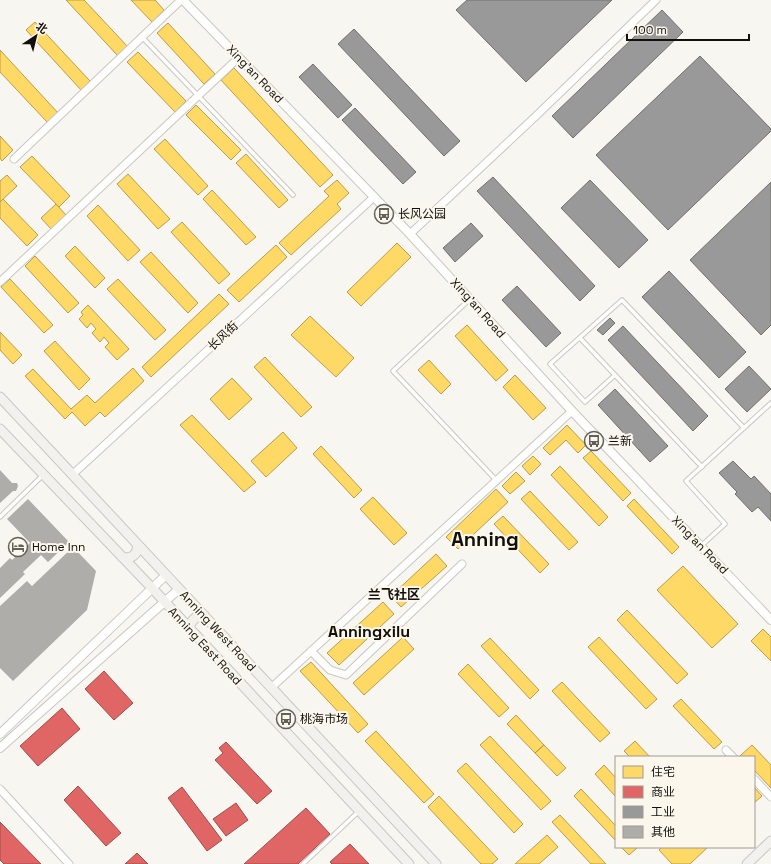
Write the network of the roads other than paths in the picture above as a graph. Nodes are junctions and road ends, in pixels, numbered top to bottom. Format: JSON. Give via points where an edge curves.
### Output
{"nodes":[{"id":1,"x":182,"y":0,"type":"edge"},
{"id":2,"x":656,"y":0,"type":"edge"},
{"id":3,"x":142,"y":37,"type":"junction"},
{"id":4,"x":233,"y":62,"type":"dead end"},
{"id":5,"x":197,"y":96,"type":"junction"},
{"id":6,"x":14,"y":159,"type":"dead end"},
{"id":7,"x":293,"y":195,"type":"dead end"},
{"id":8,"x":374,"y":197,"type":"junction"},
{"id":9,"x":410,"y":234,"type":"junction"},
{"id":10,"x":0,"y":282,"type":"edge"},
{"id":11,"x":470,"y":299,"type":"junction"},
{"id":12,"x":580,"y":338,"type":"junction"},
{"id":13,"x":614,"y":375,"type":"junction"},
{"id":14,"x":0,"y":397,"type":"edge"},
{"id":15,"x":771,"y":403,"type":"edge"},
{"id":16,"x":572,"y":410,"type":"junction"},
{"id":17,"x":744,"y":428,"type":"junction"},
{"id":18,"x":0,"y":429,"type":"edge"},
{"id":19,"x":702,"y":467,"type":"junction"},
{"id":20,"x":43,"y":475,"type":"junction"},
{"id":21,"x":72,"y":475,"type":"junction"},
{"id":22,"x":496,"y":480,"type":"junction"},
{"id":23,"x":0,"y":517,"type":"edge"},
{"id":24,"x":137,"y":544,"type":"junction"},
{"id":25,"x":701,"y":546,"type":"junction"},
{"id":26,"x":122,"y":557,"type":"junction"},
{"id":27,"x":462,"y":564,"type":"dead end"},
{"id":28,"x":166,"y":575,"type":"junction"},
{"id":29,"x":152,"y":588,"type":"junction"},
{"id":30,"x":179,"y":589,"type":"junction"},
{"id":31,"x":164,"y":601,"type":"junction"},
{"id":32,"x":204,"y":615,"type":"junction"},
{"id":33,"x":771,"y":620,"type":"edge"},
{"id":34,"x":189,"y":628,"type":"junction"},
{"id":35,"x":311,"y":651,"type":"junction"},
{"id":36,"x":271,"y":688,"type":"junction"},
{"id":37,"x":0,"y":734,"type":"edge"},
{"id":38,"x":0,"y":748,"type":"edge"},
{"id":39,"x":726,"y":750,"type":"dead end"},
{"id":40,"x":732,"y":756,"type":"edge"},
{"id":41,"x":755,"y":780,"type":"edge"},
{"id":42,"x":0,"y":789,"type":"edge"},
{"id":43,"x":771,"y":797,"type":"edge"},
{"id":44,"x":359,"y":811,"type":"junction"},
{"id":45,"x":771,"y":841,"type":"edge"},
{"id":46,"x":69,"y":864,"type":"edge"},
{"id":47,"x":303,"y":864,"type":"edge"},
{"id":48,"x":409,"y":864,"type":"edge"},
{"id":49,"x":436,"y":864,"type":"edge"},
{"id":50,"x":747,"y":864,"type":"edge"}],
"edges":[{"from":1,"to":3,"type":"street"},
{"from":1,"to":8,"type":"street","name":"Xing'an Road"},
{"from":2,"to":9,"type":"street"},
{"from":3,"to":5,"type":"lane"},
{"from":3,"to":6,"type":"street"},
{"from":4,"to":5,"type":"street"},
{"from":5,"to":7,"type":"lane"},
{"from":5,"to":10,"type":"street"},
{"from":8,"to":9,"type":"street","name":"Xing'an Road"},
{"from":8,"to":21,"type":"street","name":"长风街"},
{"from":9,"to":11,"type":"street","name":"Xing'an Road"},
{"from":11,"to":16,"type":"street","name":"Xing'an Road"},
{"from":11,"to":22,"type":"lane","via":[[393,371]]},
{"from":12,"to":13,"type":"lane"},
{"from":12,"to":13,"type":"lane","via":[[550,364],[586,402]]},
{"from":12,"to":17,"type":"lane","via":[[622,300]]},
{"from":13,"to":19,"type":"lane"},
{"from":14,"to":21,"type":"main road","name":"Anning West Road"},
{"from":15,"to":17,"type":"lane"},
{"from":16,"to":22,"type":"street"},
{"from":16,"to":25,"type":"street","name":"Xing'an Road"},
{"from":17,"to":19,"type":"lane"},
{"from":18,"to":20,"type":"main road","name":"Anning East Road"},
{"from":19,"to":25,"type":"lane","via":[[686,482],[725,524]]},
{"from":20,"to":23,"type":"lane"},
{"from":20,"to":26,"type":"main road","name":"Anning East Road"},
{"from":21,"to":24,"type":"main road","name":"Anning West Road"},
{"from":22,"to":35,"type":"street"},
{"from":24,"to":26,"type":"main road","via":[[138,550],[134,555]]},
{"from":24,"to":28,"type":"main road","name":"Anning West Road"},
{"from":25,"to":33,"type":"street","name":"Xing'an Road"},
{"from":26,"to":29,"type":"main road","name":"Anning East Road"},
{"from":27,"to":35,"type":"street","via":[[346,675],[330,670]]},
{"from":28,"to":29,"type":"street"},
{"from":28,"to":30,"type":"main road","name":"Anning West Road"},
{"from":29,"to":31,"type":"main road","name":"Anning East Road"},
{"from":29,"to":37,"type":"street"},
{"from":30,"to":31,"type":"street"},
{"from":30,"to":32,"type":"main road","name":"Anning West Road"},
{"from":31,"to":34,"type":"main road","name":"Anning East Road"},
{"from":31,"to":38,"type":"street"},
{"from":32,"to":34,"type":"main road","via":[[192,621]]},
{"from":32,"to":36,"type":"main road","name":"Anning West Road"},
{"from":34,"to":44,"type":"main road","name":"Anning East Road"},
{"from":35,"to":36,"type":"street"},
{"from":36,"to":49,"type":"main road","name":"Anning West Road"},
{"from":39,"to":40,"type":"street"},
{"from":41,"to":43,"type":"street"},
{"from":42,"to":46,"type":"street"},
{"from":44,"to":47,"type":"lane"},
{"from":44,"to":48,"type":"main road","name":"Anning East Road"},
{"from":45,"to":50,"type":"main road"}]}
